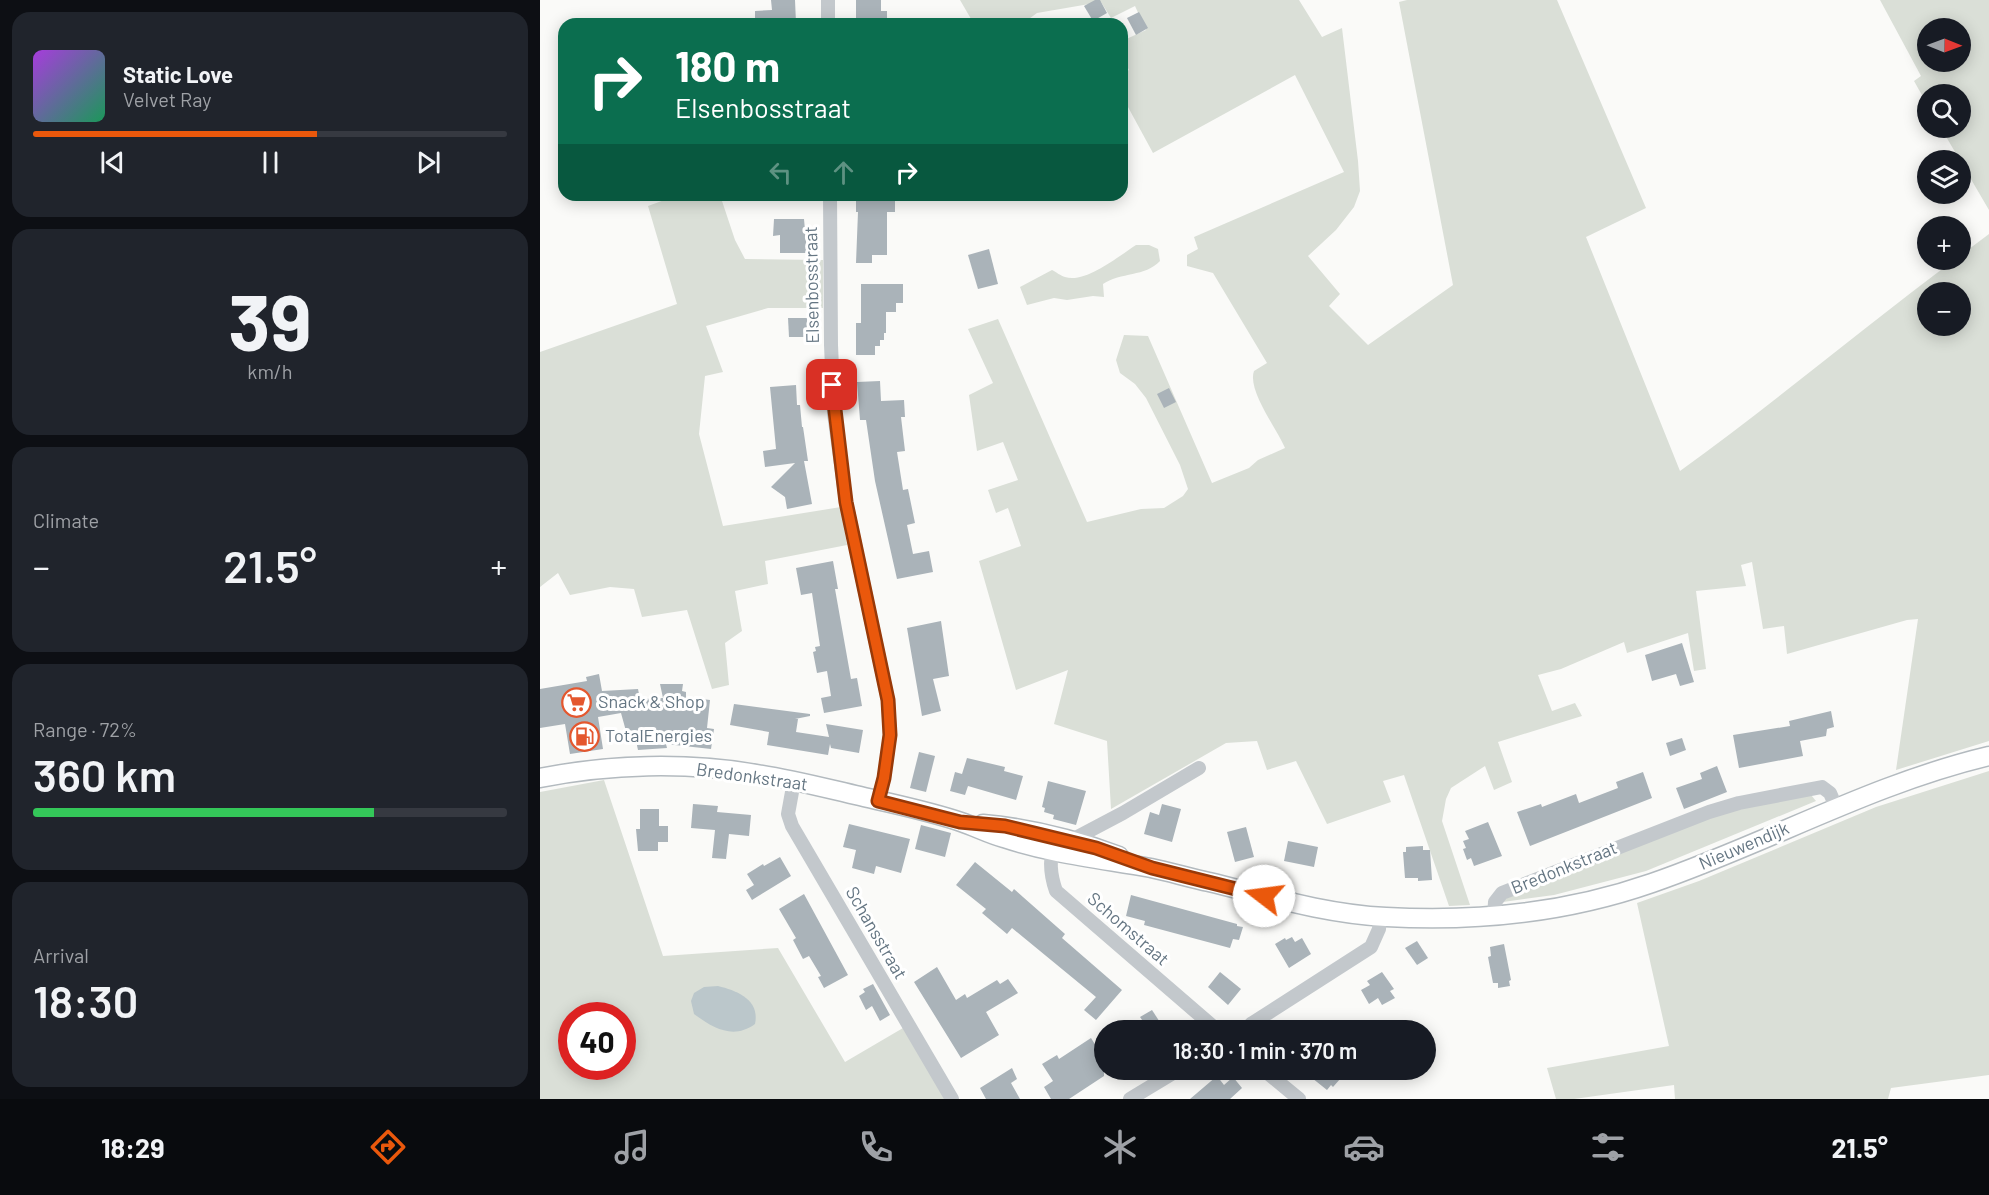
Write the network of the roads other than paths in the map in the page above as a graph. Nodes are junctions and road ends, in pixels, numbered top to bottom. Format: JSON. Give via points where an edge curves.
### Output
{"nodes":[{"id":1,"x":828,"y":0,"type":"edge"},
{"id":2,"x":828,"y":18,"type":"edge"},
{"id":3,"x":830,"y":201,"type":"edge"},
{"id":4,"x":1989,"y":756,"type":"edge"},
{"id":5,"x":1199,"y":768,"type":"dead end"},
{"id":6,"x":540,"y":778,"type":"edge"},
{"id":7,"x":794,"y":781,"type":"junction"},
{"id":8,"x":878,"y":801,"type":"junction"},
{"id":9,"x":1836,"y":807,"type":"junction"},
{"id":10,"x":1059,"y":843,"type":"junction"},
{"id":11,"x":1380,"y":917,"type":"junction"},
{"id":12,"x":1494,"y":917,"type":"junction"},
{"id":13,"x":1205,"y":1020,"type":"edge"},
{"id":14,"x":1256,"y":1020,"type":"edge"},
{"id":15,"x":1161,"y":1080,"type":"edge"},
{"id":16,"x":1276,"y":1080,"type":"edge"},
{"id":17,"x":952,"y":1099,"type":"edge"},
{"id":18,"x":1130,"y":1099,"type":"edge"},
{"id":19,"x":1299,"y":1099,"type":"edge"}],
"edges":[{"from":1,"to":2,"type":"street"},
{"from":3,"to":8,"type":"street","name":"Elsenbosstraat","via":[[834,413],[846,502],[888,700],[890,735]]},
{"from":4,"to":9,"type":"street","name":"Nieuwendijk","via":[[1918,776]]},
{"from":5,"to":10,"type":"street","via":[[1124,813]]},
{"from":6,"to":7,"type":"street","name":"Bredonkstraat","via":[[602,769],[681,767],[754,773]]},
{"from":7,"to":8,"type":"street","name":"Bredonkstraat"},
{"from":7,"to":17,"type":"street","name":"Schansstraat","via":[[788,814],[792,826]]},
{"from":8,"to":10,"type":"street","name":"Bredonkstraat","via":[[960,822],[1005,826]]},
{"from":9,"to":12,"type":"street","name":"Nieuwendijk","via":[[1652,884],[1566,907]]},
{"from":9,"to":12,"type":"street","name":"Bredonkstraat","via":[[1830,793],[1822,787],[1719,809],[1511,888],[1497,897]]},
{"from":10,"to":11,"type":"street","name":"Bredonkstraat","via":[[1096,848],[1152,868],[1297,905]]},
{"from":10,"to":13,"type":"street","name":"Schomstraat","via":[[1050,874],[1056,891]]},
{"from":11,"to":12,"type":"street","name":"Bredonkstraat"},
{"from":11,"to":14,"type":"street","via":[[1371,947]]},
{"from":15,"to":18,"type":"street"},
{"from":16,"to":19,"type":"street"}]}
